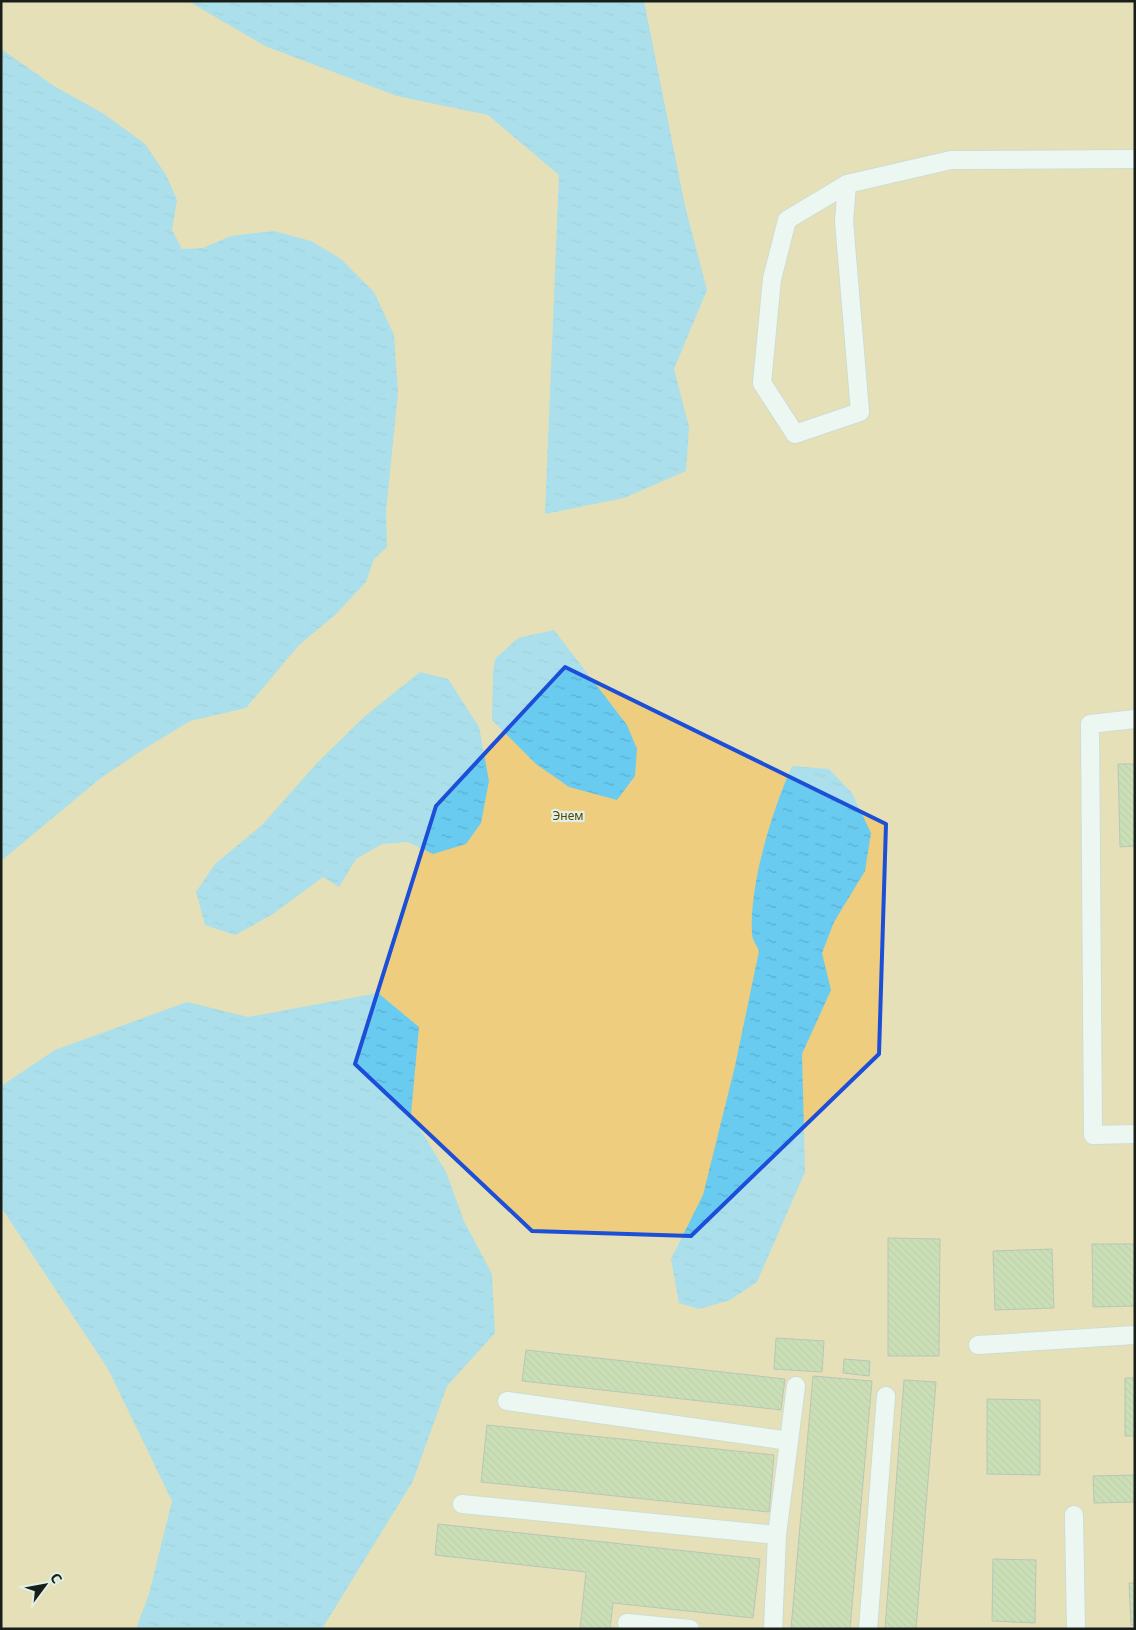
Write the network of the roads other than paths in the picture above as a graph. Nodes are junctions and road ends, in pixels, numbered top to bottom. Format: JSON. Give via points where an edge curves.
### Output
{"nodes":[{"id":1,"x":1135,"y":159,"type":"edge"},
{"id":2,"x":847,"y":184,"type":"junction"},
{"id":3,"x":1135,"y":718,"type":"edge"},
{"id":4,"x":1135,"y":1134,"type":"edge"},
{"id":5,"x":1135,"y":1335,"type":"edge"},
{"id":6,"x":978,"y":1344,"type":"dead end"},
{"id":7,"x":796,"y":1386,"type":"dead end"},
{"id":8,"x":886,"y":1396,"type":"dead end"},
{"id":9,"x":506,"y":1402,"type":"dead end"},
{"id":10,"x":789,"y":1441,"type":"junction"},
{"id":11,"x":462,"y":1504,"type":"dead end"},
{"id":12,"x":1074,"y":1515,"type":"dead end"},
{"id":13,"x":777,"y":1535,"type":"junction"},
{"id":14,"x":627,"y":1623,"type":"dead end"},
{"id":15,"x":690,"y":1629,"type":"edge"},
{"id":16,"x":773,"y":1629,"type":"edge"},
{"id":17,"x":868,"y":1629,"type":"edge"},
{"id":18,"x":1076,"y":1629,"type":"edge"}],
"edges":[{"from":1,"to":2,"type":"lane","via":[[951,160]]},
{"from":2,"to":2,"type":"lane","via":[[787,220],[772,279],[762,384],[795,434],[860,412],[844,221]]},
{"from":3,"to":4,"type":"lane","via":[[1090,724],[1093,1135]]},
{"from":5,"to":6,"type":"lane"},
{"from":7,"to":10,"type":"lane"},
{"from":8,"to":17,"type":"lane"},
{"from":9,"to":10,"type":"lane"},
{"from":10,"to":13,"type":"lane"},
{"from":11,"to":13,"type":"lane"},
{"from":12,"to":18,"type":"lane"},
{"from":13,"to":16,"type":"lane"},
{"from":14,"to":15,"type":"lane"}]}
